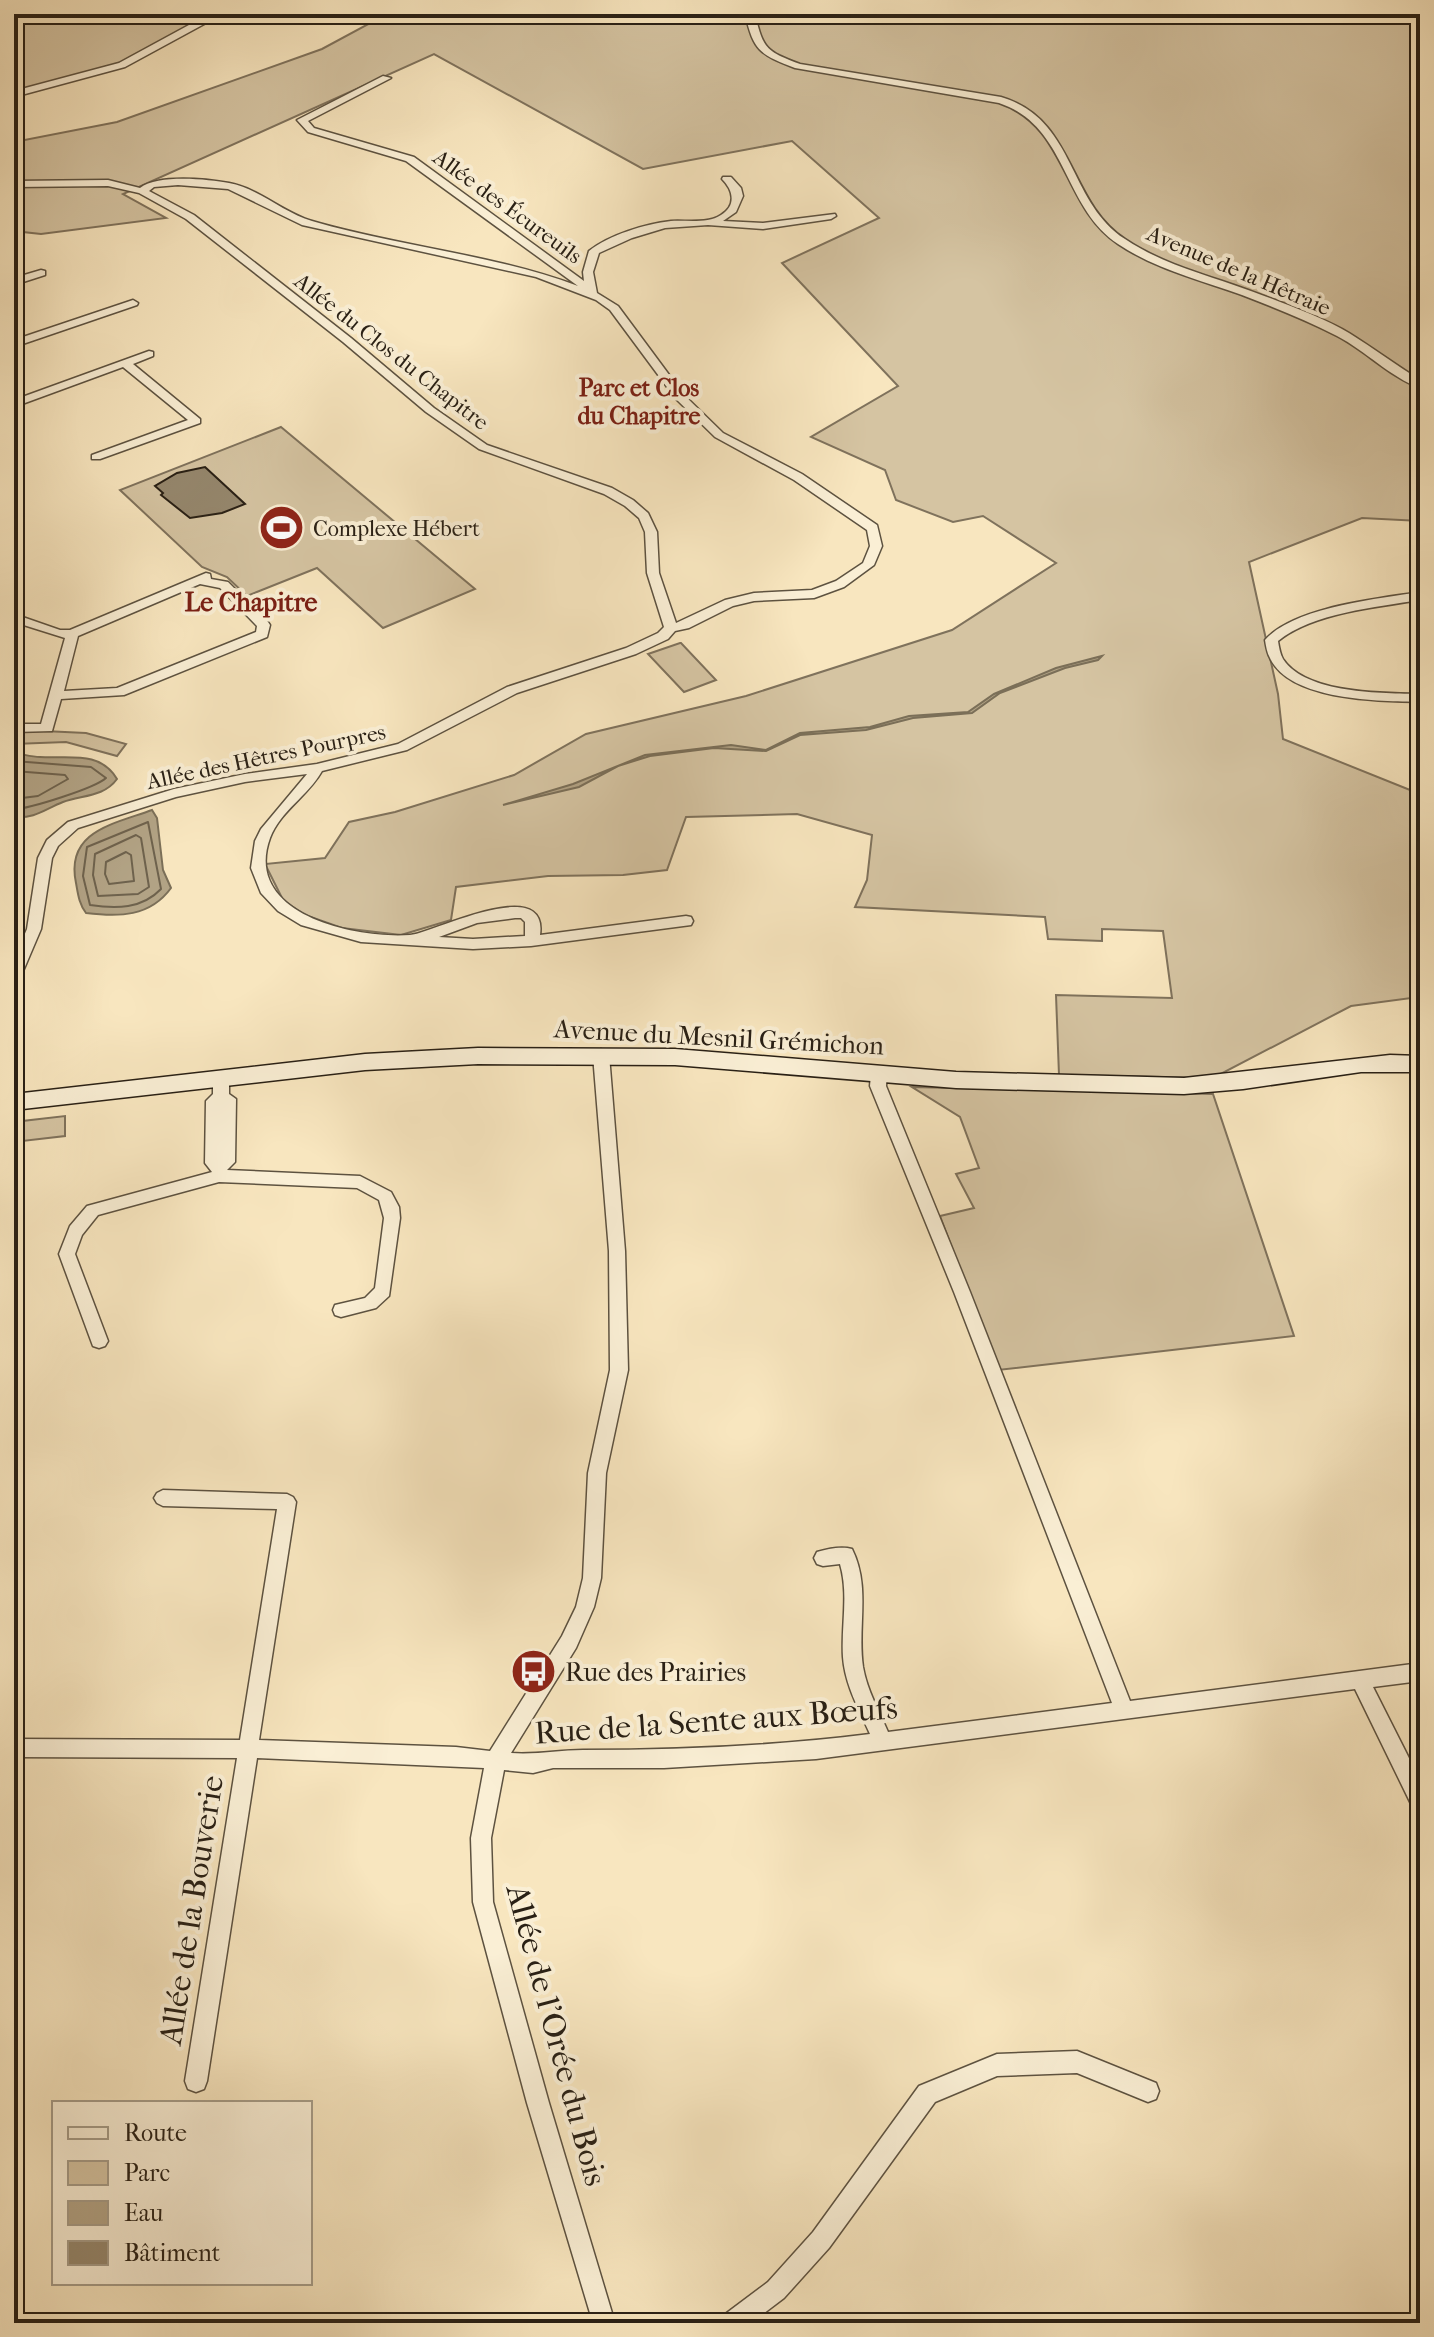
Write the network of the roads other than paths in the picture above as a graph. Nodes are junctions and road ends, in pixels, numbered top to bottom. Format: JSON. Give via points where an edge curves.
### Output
{"nodes":[{"id":1,"x":750,"y":14,"type":"edge"},
{"id":2,"x":221,"y":16,"type":"dead end"},
{"id":3,"x":386,"y":78,"type":"dead end"},
{"id":4,"x":14,"y":94,"type":"edge"},
{"id":5,"x":727,"y":179,"type":"dead end"},
{"id":6,"x":14,"y":184,"type":"edge"},
{"id":7,"x":142,"y":191,"type":"junction"},
{"id":8,"x":831,"y":216,"type":"dead end"},
{"id":9,"x":706,"y":223,"type":"junction"},
{"id":10,"x":41,"y":273,"type":"dead end"},
{"id":11,"x":14,"y":282,"type":"edge"},
{"id":12,"x":596,"y":295,"type":"junction"},
{"id":13,"x":133,"y":303,"type":"dead end"},
{"id":14,"x":14,"y":344,"type":"edge"},
{"id":15,"x":149,"y":354,"type":"dead end"},
{"id":16,"x":125,"y":363,"type":"junction"},
{"id":17,"x":1420,"y":385,"type":"edge"},
{"id":18,"x":14,"y":404,"type":"edge"},
{"id":19,"x":96,"y":457,"type":"dead end"},
{"id":20,"x":1420,"y":596,"type":"edge"},
{"id":21,"x":14,"y":618,"type":"edge"},
{"id":22,"x":671,"y":628,"type":"junction"},
{"id":23,"x":72,"y":634,"type":"junction"},
{"id":24,"x":55,"y":695,"type":"junction"},
{"id":25,"x":1420,"y":698,"type":"edge"},
{"id":26,"x":14,"y":728,"type":"edge"},
{"id":27,"x":317,"y":768,"type":"junction"},
{"id":28,"x":686,"y":921,"type":"dead end"},
{"id":29,"x":414,"y":940,"type":"junction"},
{"id":30,"x":531,"y":941,"type":"junction"},
{"id":31,"x":14,"y":976,"type":"edge"},
{"id":32,"x":601,"y":1055,"type":"junction"},
{"id":33,"x":1420,"y":1064,"type":"edge"},
{"id":34,"x":879,"y":1074,"type":"junction"},
{"id":35,"x":221,"y":1088,"type":"junction"},
{"id":36,"x":14,"y":1102,"type":"edge"},
{"id":37,"x":219,"y":1171,"type":"junction"},
{"id":38,"x":341,"y":1310,"type":"dead end"},
{"id":39,"x":99,"y":1341,"type":"dead end"},
{"id":40,"x":163,"y":1498,"type":"dead end"},
{"id":41,"x":823,"y":1558,"type":"dead end"},
{"id":42,"x":1420,"y":1672,"type":"edge"},
{"id":43,"x":1360,"y":1680,"type":"junction"},
{"id":44,"x":1124,"y":1709,"type":"junction"},
{"id":45,"x":882,"y":1740,"type":"junction"},
{"id":46,"x":14,"y":1748,"type":"edge"},
{"id":47,"x":249,"y":1749,"type":"junction"},
{"id":48,"x":496,"y":1759,"type":"junction"},
{"id":49,"x":1420,"y":1801,"type":"edge"},
{"id":50,"x":196,"y":2081,"type":"dead end"},
{"id":51,"x":1148,"y":2091,"type":"dead end"},
{"id":52,"x":604,"y":2323,"type":"edge"},
{"id":53,"x":732,"y":2323,"type":"edge"}],
"edges":[{"from":1,"to":17,"type":"street","name":"Avenue de la Hêtraie","via":[[757,43],[798,66],[1019,106],[1054,140],[1092,214],[1120,241],[1189,275],[1342,334]]},
{"from":2,"to":4,"type":"street","via":[[122,65]]},
{"from":3,"to":12,"type":"street","name":"Allée des Écureuils","via":[[302,120],[311,130],[410,159]]},
{"from":5,"to":9,"type":"street","via":[[737,188],[734,206],[722,218]]},
{"from":6,"to":7,"type":"street","name":"Allée du Clos du Chapitre","via":[[108,183]]},
{"from":7,"to":12,"type":"street","name":"Allée des Hêtres Pourpres","via":[[151,184],[178,182],[230,186],[306,223],[539,275]]},
{"from":7,"to":22,"type":"street","name":"Allée du Clos du Chapitre","via":[[190,217],[483,447],[629,503],[644,516],[651,532],[653,573]]},
{"from":8,"to":9,"type":"street","via":[[763,226]]},
{"from":9,"to":12,"type":"street","via":[[667,225],[594,251],[588,272]]},
{"from":10,"to":11,"type":"street"},
{"from":12,"to":22,"type":"street","name":"Allée des Hêtres Pourpres","via":[[614,308],[680,397],[719,435],[798,477],[873,528],[876,546],[868,565],[840,584],[814,594],[729,603]]},
{"from":13,"to":14,"type":"street"},
{"from":15,"to":16,"type":"street"},
{"from":16,"to":18,"type":"street"},
{"from":16,"to":19,"type":"street","via":[[196,421]]},
{"from":20,"to":25,"type":"street","via":[[1298,624],[1271,640],[1278,665],[1291,676],[1347,694]]},
{"from":21,"to":23,"type":"street"},
{"from":22,"to":27,"type":"street","name":"Allée des Hêtres Pourpres","via":[[631,651],[512,690],[402,747]]},
{"from":23,"to":24,"type":"street"},
{"from":23,"to":24,"type":"street","via":[[204,578],[224,585],[264,625],[262,634],[119,692]]},
{"from":24,"to":26,"type":"street","via":[[47,728]]},
{"from":27,"to":29,"type":"street","via":[[309,785],[278,811],[261,844],[259,878],[277,904],[312,925],[357,937]]},
{"from":27,"to":31,"type":"street","name":"Allée des Hêtres Pourpres","via":[[174,793],[73,825],[52,843],[45,858],[34,929]]},
{"from":28,"to":30,"type":"street"},
{"from":29,"to":30,"type":"street"},
{"from":29,"to":30,"type":"street","via":[[455,924],[512,912],[532,919]]},
{"from":32,"to":34,"type":"street","name":"Avenue du Mesnil Grémichon"},
{"from":32,"to":35,"type":"street","name":"Avenue du Mesnil Grémichon","via":[[365,1062]]},
{"from":32,"to":48,"type":"street","via":[[617,1251],[619,1370],[597,1473],[592,1578],[569,1642]]},
{"from":33,"to":34,"type":"street","name":"Avenue du Mesnil Grémichon","via":[[1361,1062],[1220,1086]]},
{"from":34,"to":44,"type":"street","via":[[878,1086]]},
{"from":35,"to":36,"type":"street","name":"Avenue du Mesnil Grémichon"},
{"from":35,"to":37,"type":"street","via":[[214,1101],[213,1163]]},
{"from":37,"to":38,"type":"street","via":[[360,1182],[385,1196],[392,1218],[383,1291],[370,1303]]},
{"from":37,"to":39,"type":"street","via":[[93,1210],[79,1224],[67,1254]]},
{"from":40,"to":47,"type":"street","name":"Allée de la Bouverie","via":[[287,1502]]},
{"from":41,"to":45,"type":"street","via":[[846,1555],[852,1568],[854,1671]]},
{"from":42,"to":43,"type":"street","name":"Rue de la Sente aux Bœufs"},
{"from":43,"to":44,"type":"street","name":"Rue de la Sente aux Bœufs"},
{"from":43,"to":49,"type":"street"},
{"from":44,"to":45,"type":"street","name":"Rue de la Sente aux Bœufs"},
{"from":45,"to":48,"type":"street","name":"Rue de la Sente aux Bœufs","via":[[816,1750],[664,1759],[553,1759],[533,1764]]},
{"from":46,"to":47,"type":"street","name":"Rue de la Sente aux Bœufs"},
{"from":47,"to":48,"type":"street","name":"Rue de la Sente aux Bœufs"},
{"from":47,"to":50,"type":"street","name":"Allée de la Bouverie"},
{"from":48,"to":52,"type":"street","name":"Allée de l'Orée du Bois","via":[[481,1838],[483,1902]]},
{"from":51,"to":53,"type":"street","via":[[1077,2062],[997,2065],[927,2094],[821,2240],[776,2290]]}]}
